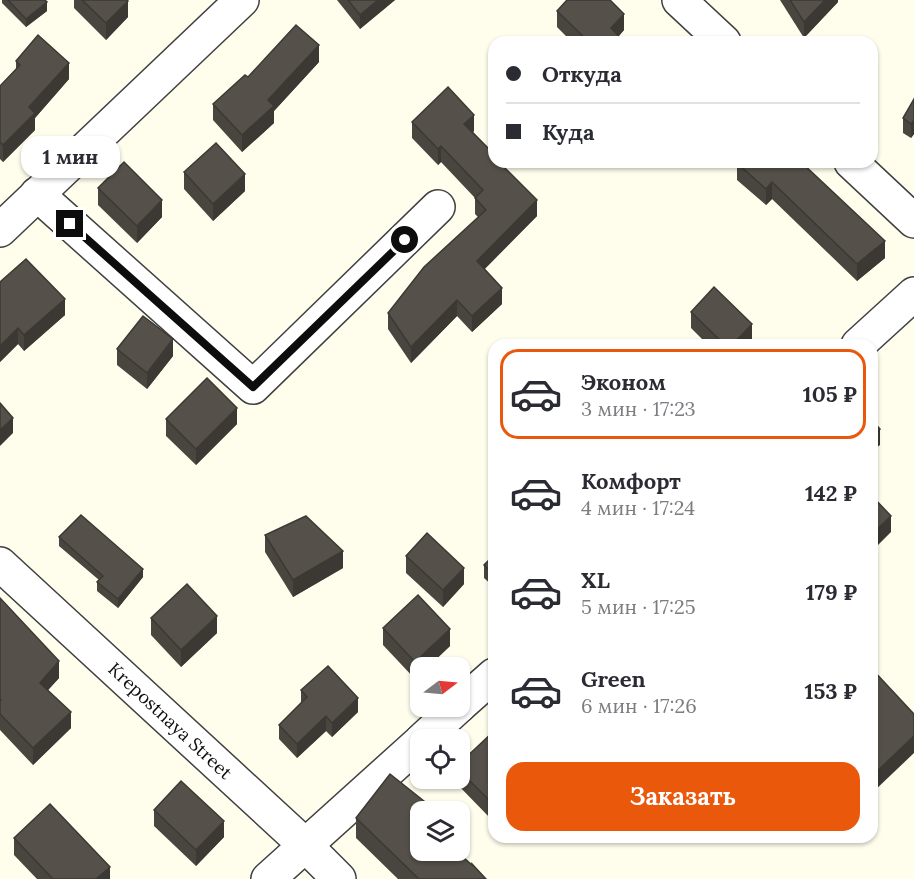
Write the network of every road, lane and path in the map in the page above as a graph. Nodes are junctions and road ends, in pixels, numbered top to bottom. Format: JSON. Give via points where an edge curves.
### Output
{"nodes":[{"id":1,"x":242,"y":0,"type":"edge"},
{"id":2,"x":679,"y":0,"type":"edge"},
{"id":3,"x":718,"y":36,"type":"edge"},
{"id":4,"x":858,"y":168,"type":"edge"},
{"id":5,"x":37,"y":194,"type":"junction"},
{"id":6,"x":438,"y":207,"type":"dead end"},
{"id":7,"x":914,"y":221,"type":"edge"},
{"id":8,"x":0,"y":230,"type":"edge"},
{"id":9,"x":914,"y":294,"type":"edge"},
{"id":10,"x":865,"y":339,"type":"edge"},
{"id":11,"x":0,"y":564,"type":"edge"},
{"id":12,"x":488,"y":680,"type":"edge"},
{"id":13,"x":470,"y":696,"type":"edge"},
{"id":14,"x":447,"y":717,"type":"edge"},
{"id":15,"x":434,"y":729,"type":"edge"},
{"id":16,"x":410,"y":751,"type":"edge"},
{"id":17,"x":305,"y":845,"type":"junction"},
{"id":18,"x":268,"y":879,"type":"edge"},
{"id":19,"x":339,"y":879,"type":"edge"}],
"edges":[{"from":1,"to":5,"type":"street"},
{"from":2,"to":3,"type":"street"},
{"from":4,"to":7,"type":"street"},
{"from":5,"to":6,"type":"street","via":[[253,387]]},
{"from":5,"to":8,"type":"street"},
{"from":9,"to":10,"type":"street"},
{"from":11,"to":17,"type":"street","name":"Krepostnaya Street"},
{"from":12,"to":13,"type":"street"},
{"from":14,"to":15,"type":"street"},
{"from":16,"to":17,"type":"street"},
{"from":17,"to":18,"type":"street"},
{"from":17,"to":19,"type":"street","name":"Krepostnaya Street"}]}
